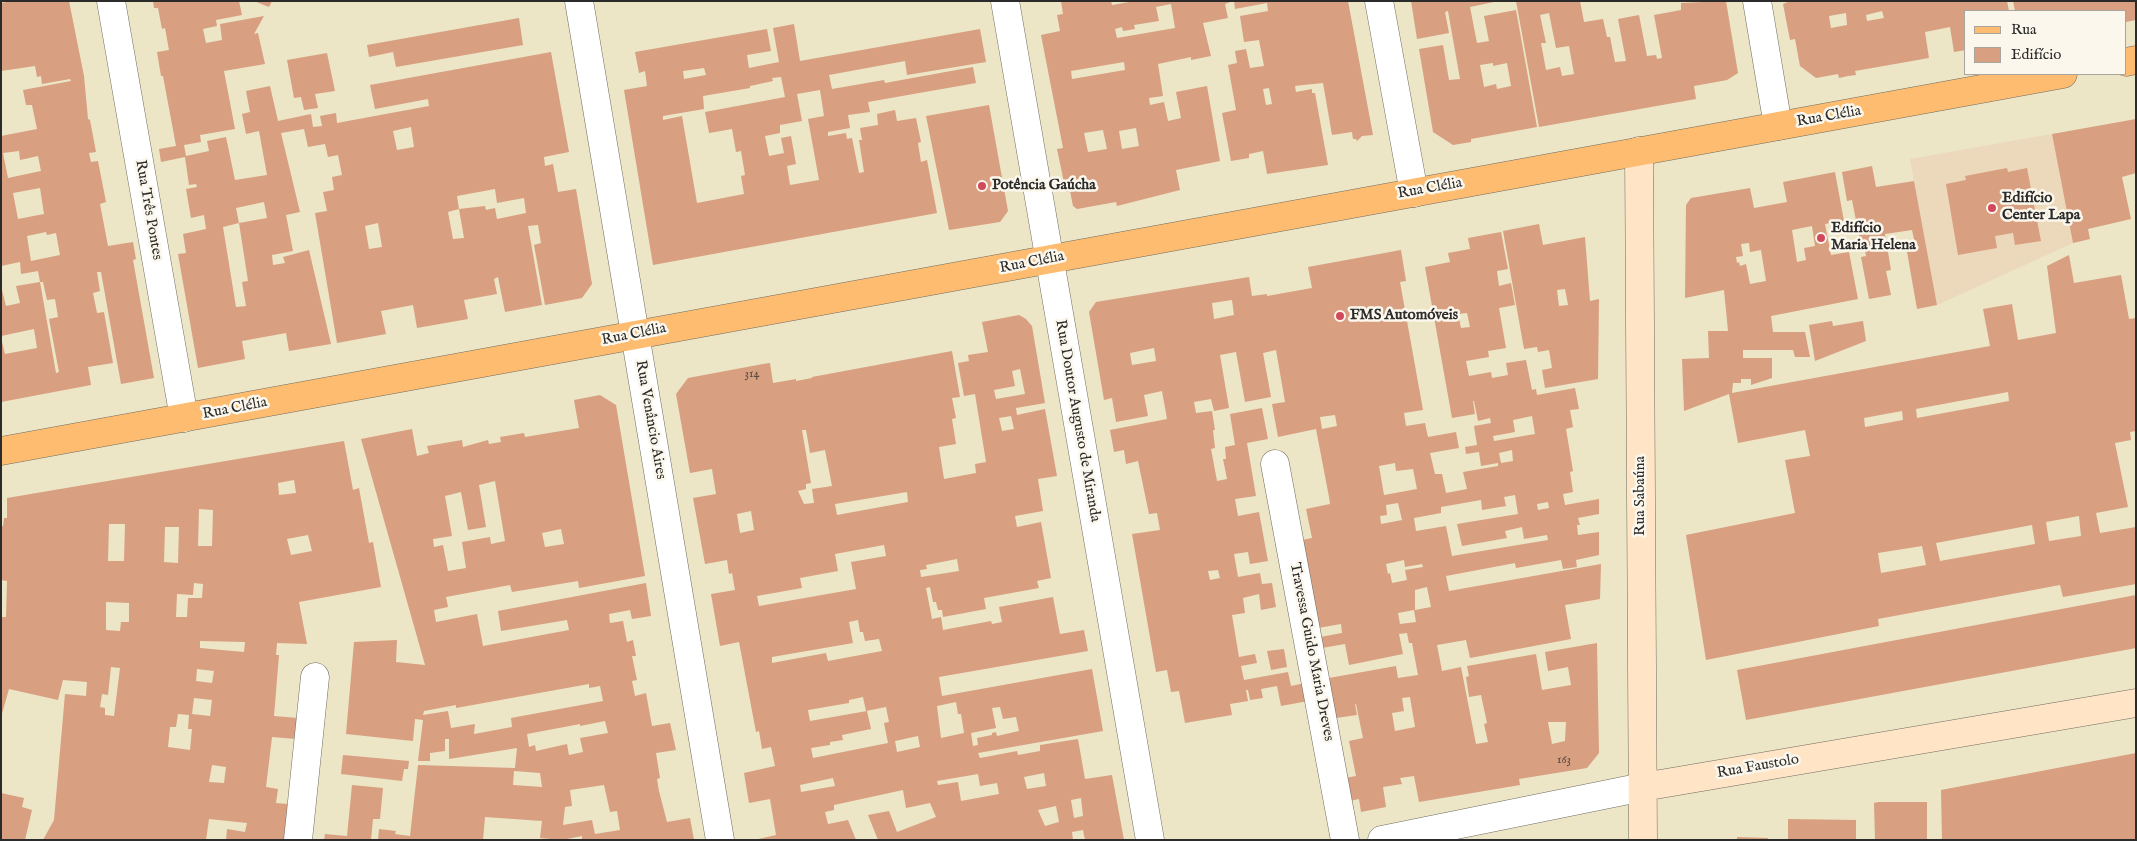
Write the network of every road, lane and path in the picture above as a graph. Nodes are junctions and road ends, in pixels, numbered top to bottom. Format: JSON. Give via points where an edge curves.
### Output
{"nodes":[{"id":1,"x":110,"y":1,"type":"edge"},
{"id":2,"x":579,"y":1,"type":"edge"},
{"id":3,"x":1005,"y":1,"type":"edge"},
{"id":4,"x":1379,"y":1,"type":"edge"},
{"id":5,"x":1757,"y":1,"type":"edge"},
{"id":6,"x":2058,"y":75,"type":"edge"},
{"id":7,"x":1778,"y":126,"type":"junction"},
{"id":8,"x":1639,"y":151,"type":"junction"},
{"id":9,"x":1414,"y":192,"type":"junction"},
{"id":10,"x":1049,"y":259,"type":"junction"},
{"id":11,"x":636,"y":335,"type":"junction"},
{"id":12,"x":184,"y":418,"type":"junction"},
{"id":13,"x":1,"y":451,"type":"edge"},
{"id":14,"x":1275,"y":464,"type":"dead end"},
{"id":15,"x":315,"y":677,"type":"dead end"},
{"id":16,"x":2136,"y":704,"type":"edge"},
{"id":17,"x":1642,"y":787,"type":"junction"},
{"id":18,"x":298,"y":840,"type":"edge"},
{"id":19,"x":720,"y":840,"type":"edge"},
{"id":20,"x":1150,"y":840,"type":"edge"},
{"id":21,"x":1345,"y":840,"type":"edge"},
{"id":22,"x":1382,"y":840,"type":"edge"},
{"id":23,"x":1643,"y":840,"type":"edge"}],
"edges":[{"from":1,"to":12,"type":"street","name":"Rua Três Pontes"},
{"from":2,"to":11,"type":"street","name":"Rua Venâncio Aires"},
{"from":3,"to":10,"type":"street","name":"Rua Doutor Augusto de Miranda"},
{"from":4,"to":9,"type":"street"},
{"from":5,"to":7,"type":"street"},
{"from":6,"to":7,"type":"main road","name":"Rua Clélia"},
{"from":7,"to":8,"type":"main road","name":"Rua Clélia"},
{"from":8,"to":9,"type":"main road","name":"Rua Clélia"},
{"from":8,"to":17,"type":"street","name":"Rua Sabaúna"},
{"from":9,"to":10,"type":"main road","name":"Rua Clélia"},
{"from":10,"to":11,"type":"main road","name":"Rua Clélia"},
{"from":10,"to":20,"type":"street","name":"Rua Doutor Augusto de Miranda"},
{"from":11,"to":12,"type":"main road","name":"Rua Clélia"},
{"from":11,"to":19,"type":"street","name":"Rua Venâncio Aires"},
{"from":12,"to":13,"type":"main road","name":"Rua Clélia"},
{"from":14,"to":21,"type":"street","name":"Travessa Guido Maria Dreves"},
{"from":15,"to":18,"type":"street"},
{"from":16,"to":17,"type":"street","name":"Rua Faustolo"},
{"from":17,"to":22,"type":"street","name":"Rua Faustolo"},
{"from":17,"to":23,"type":"street","name":"Rua Sabaúna"}]}
